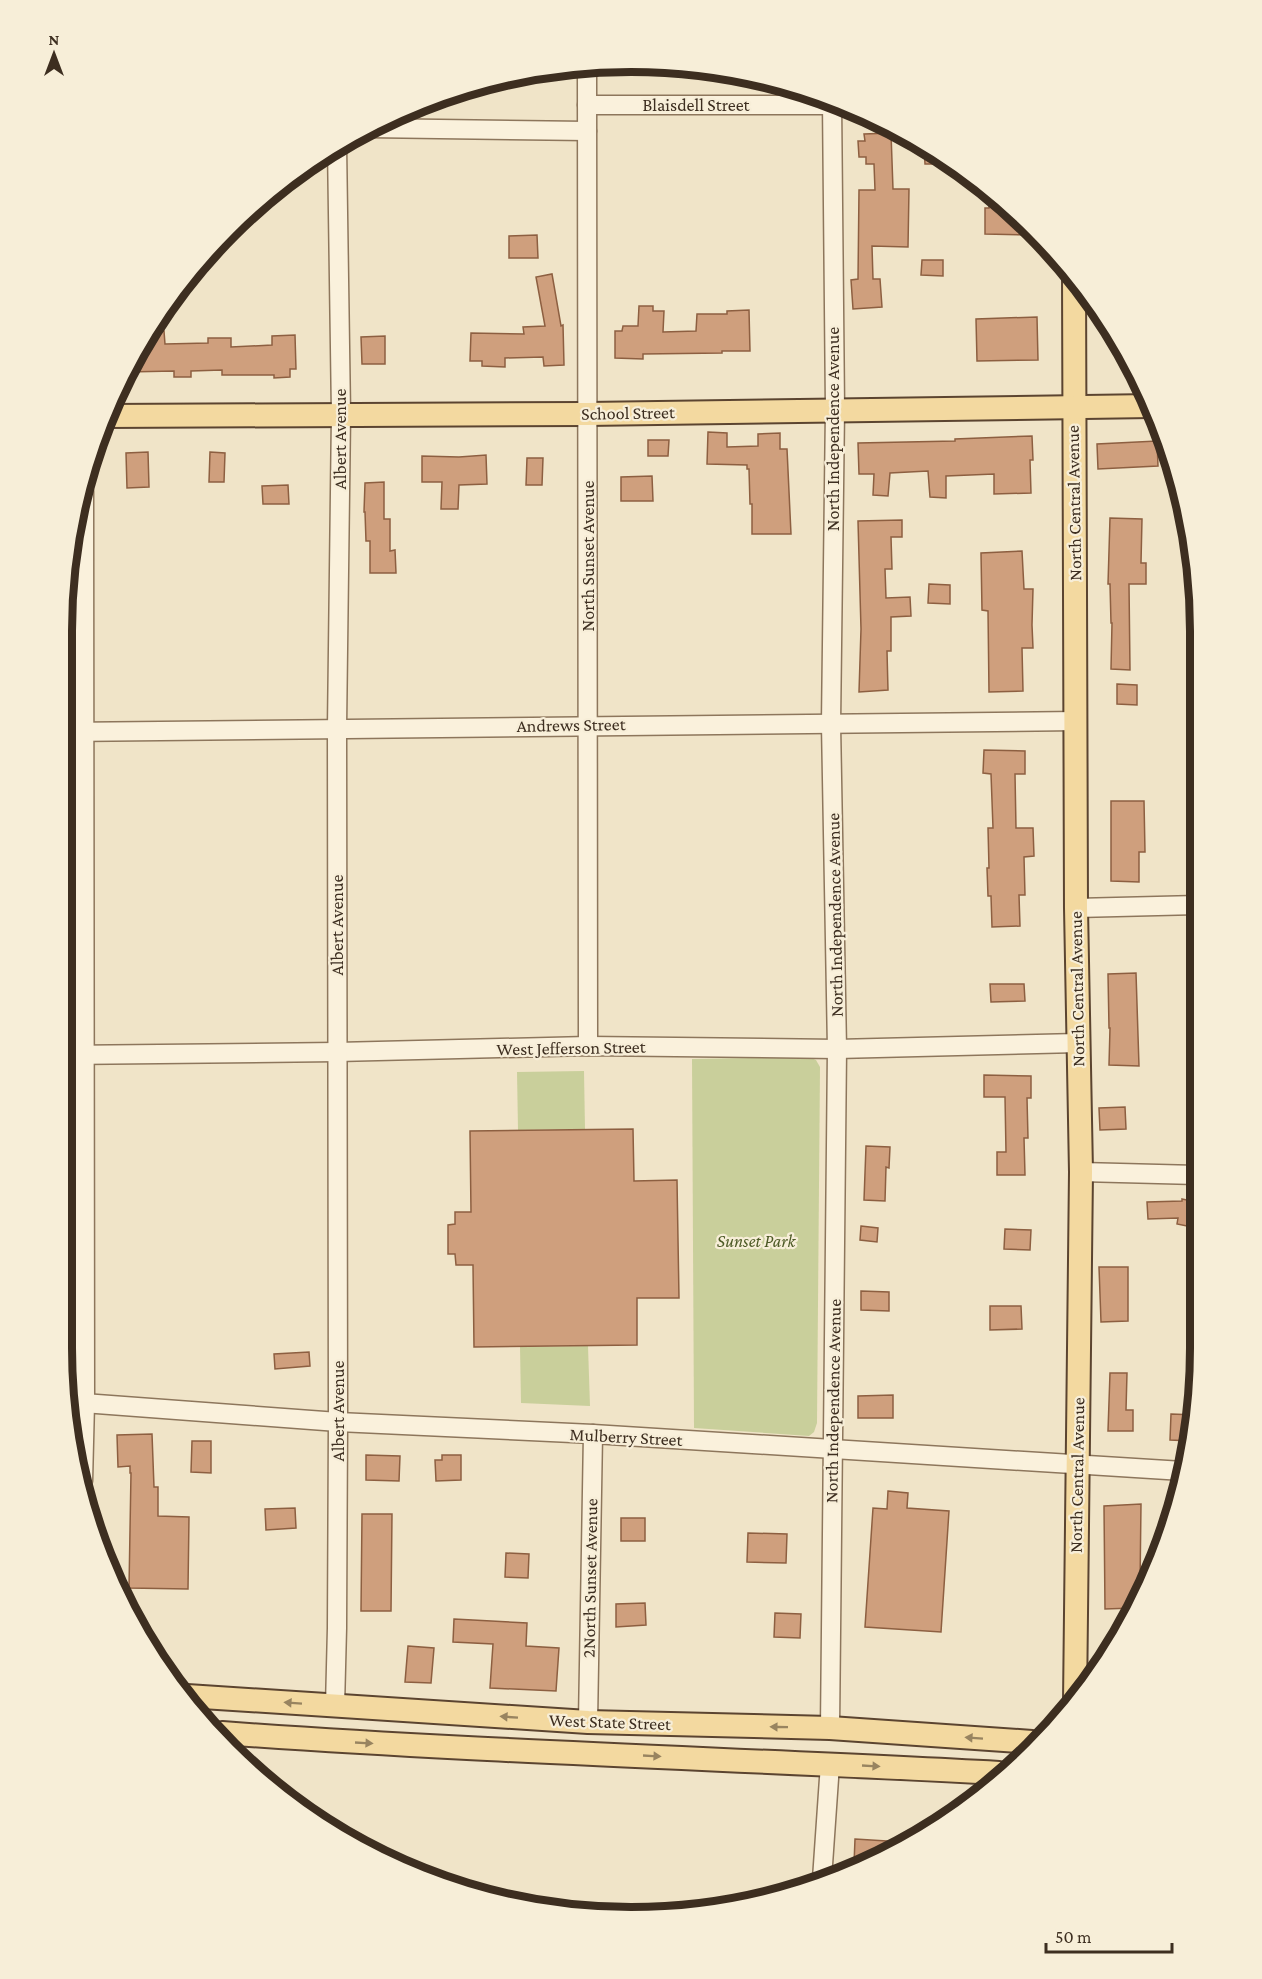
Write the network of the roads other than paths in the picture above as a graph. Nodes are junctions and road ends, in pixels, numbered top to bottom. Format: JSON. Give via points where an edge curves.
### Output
{"nodes":[{"id":1,"x":587,"y":74,"type":"edge"},
{"id":2,"x":814,"y":103,"type":"edge"},
{"id":3,"x":587,"y":105,"type":"junction"},
{"id":4,"x":835,"y":111,"type":"edge"},
{"id":5,"x":388,"y":128,"type":"edge"},
{"id":6,"x":587,"y":131,"type":"junction"},
{"id":7,"x":337,"y":156,"type":"edge"},
{"id":8,"x":1074,"y":291,"type":"edge"},
{"id":9,"x":1073,"y":406,"type":"junction"},
{"id":10,"x":1142,"y":406,"type":"edge"},
{"id":11,"x":834,"y":409,"type":"junction"},
{"id":12,"x":341,"y":414,"type":"junction"},
{"id":13,"x":587,"y":414,"type":"junction"},
{"id":14,"x":115,"y":416,"type":"edge"},
{"id":15,"x":84,"y":518,"type":"edge"},
{"id":16,"x":1077,"y":721,"type":"junction"},
{"id":17,"x":831,"y":724,"type":"junction"},
{"id":18,"x":588,"y":725,"type":"junction"},
{"id":19,"x":337,"y":728,"type":"junction"},
{"id":20,"x":84,"y":731,"type":"junction"},
{"id":21,"x":72,"y":732,"type":"edge"},
{"id":22,"x":1190,"y":905,"type":"edge"},
{"id":23,"x":1076,"y":908,"type":"junction"},
{"id":24,"x":1078,"y":1043,"type":"junction"},
{"id":25,"x":588,"y":1046,"type":"junction"},
{"id":26,"x":837,"y":1049,"type":"junction"},
{"id":27,"x":337,"y":1052,"type":"junction"},
{"id":28,"x":84,"y":1054,"type":"junction"},
{"id":29,"x":72,"y":1055,"type":"edge"},
{"id":30,"x":1081,"y":1172,"type":"junction"},
{"id":31,"x":1190,"y":1175,"type":"edge"},
{"id":32,"x":78,"y":1402,"type":"edge"},
{"id":33,"x":338,"y":1422,"type":"junction"},
{"id":34,"x":593,"y":1434,"type":"junction"},
{"id":35,"x":81,"y":1442,"type":"edge"},
{"id":36,"x":833,"y":1450,"type":"junction"},
{"id":37,"x":1077,"y":1465,"type":"junction"},
{"id":38,"x":1176,"y":1471,"type":"edge"},
{"id":39,"x":1075,"y":1687,"type":"edge"},
{"id":40,"x":195,"y":1697,"type":"edge"},
{"id":41,"x":334,"y":1706,"type":"junction"},
{"id":42,"x":588,"y":1722,"type":"junction"},
{"id":43,"x":830,"y":1728,"type":"junction"},
{"id":44,"x":228,"y":1734,"type":"edge"},
{"id":45,"x":1027,"y":1742,"type":"edge"},
{"id":46,"x":830,"y":1764,"type":"junction"},
{"id":47,"x":994,"y":1773,"type":"edge"},
{"id":48,"x":822,"y":1873,"type":"edge"}],
"edges":[{"from":1,"to":3,"type":"street","name":"North Sunset Avenue"},
{"from":2,"to":3,"type":"street","name":"Blaisdell Street"},
{"from":3,"to":6,"type":"street","name":"North Sunset Avenue"},
{"from":4,"to":11,"type":"street","name":"North Independence Avenue"},
{"from":5,"to":6,"type":"street"},
{"from":6,"to":13,"type":"street","name":"North Sunset Avenue"},
{"from":7,"to":12,"type":"street","name":"Albert Avenue"},
{"from":8,"to":9,"type":"main road","name":"North Central Avenue"},
{"from":9,"to":10,"type":"main road","name":"School Street"},
{"from":9,"to":11,"type":"main road","name":"School Street"},
{"from":9,"to":16,"type":"main road","name":"North Central Avenue"},
{"from":11,"to":13,"type":"main road","name":"School Street"},
{"from":11,"to":17,"type":"street","name":"North Independence Avenue"},
{"from":12,"to":13,"type":"main road","name":"School Street"},
{"from":12,"to":14,"type":"main road","name":"School Street"},
{"from":12,"to":19,"type":"street","name":"Albert Avenue"},
{"from":13,"to":18,"type":"street","name":"North Sunset Avenue"},
{"from":15,"to":20,"type":"street"},
{"from":16,"to":17,"type":"street","name":"Andrews Street"},
{"from":16,"to":23,"type":"main road","name":"North Central Avenue"},
{"from":17,"to":18,"type":"street","name":"Andrews Street"},
{"from":17,"to":26,"type":"street","name":"North Independence Avenue"},
{"from":18,"to":19,"type":"street","name":"Andrews Street"},
{"from":18,"to":25,"type":"street","name":"North Sunset Avenue"},
{"from":19,"to":20,"type":"street","name":"Andrews Street"},
{"from":19,"to":27,"type":"street","name":"Albert Avenue"},
{"from":20,"to":21,"type":"street","name":"Andrews Street"},
{"from":20,"to":28,"type":"street"},
{"from":22,"to":23,"type":"street"},
{"from":23,"to":24,"type":"main road","name":"North Central Avenue"},
{"from":24,"to":26,"type":"street","name":"West Jefferson Street"},
{"from":24,"to":30,"type":"main road","name":"North Central Avenue"},
{"from":25,"to":26,"type":"street","name":"West Jefferson Street"},
{"from":25,"to":27,"type":"street","name":"West Jefferson Street"},
{"from":26,"to":36,"type":"street","name":"North Independence Avenue"},
{"from":27,"to":28,"type":"street","name":"West Jefferson Street"},
{"from":27,"to":33,"type":"street","name":"Albert Avenue"},
{"from":28,"to":29,"type":"street","name":"West Jefferson Street"},
{"from":28,"to":32,"type":"street"},
{"from":30,"to":31,"type":"street"},
{"from":30,"to":37,"type":"main road","name":"North Central Avenue"},
{"from":32,"to":33,"type":"street","name":"Mulberry Street"},
{"from":32,"to":35,"type":"street"},
{"from":33,"to":34,"type":"street","name":"Mulberry Street"},
{"from":33,"to":41,"type":"street","name":"Albert Avenue"},
{"from":34,"to":36,"type":"street","name":"Mulberry Street"},
{"from":34,"to":42,"type":"street","name":"2North Sunset Avenue"},
{"from":36,"to":37,"type":"street","name":"Mulberry Street"},
{"from":36,"to":43,"type":"street","name":"North Independence Avenue"},
{"from":37,"to":38,"type":"street","name":"Mulberry Street"},
{"from":37,"to":39,"type":"main road","name":"North Central Avenue"},
{"from":41,"to":40,"type":"main road","name":"West State Street","one_way":true},
{"from":42,"to":41,"type":"main road","name":"West State Street","one_way":true},
{"from":43,"to":42,"type":"main road","name":"West State Street","one_way":true},
{"from":45,"to":43,"type":"main road","name":"West State Street","one_way":true},
{"from":44,"to":46,"type":"main road","name":"West State Street","one_way":true},
{"from":46,"to":47,"type":"main road","name":"West State Street","one_way":true},
{"from":46,"to":48,"type":"street"}]}
